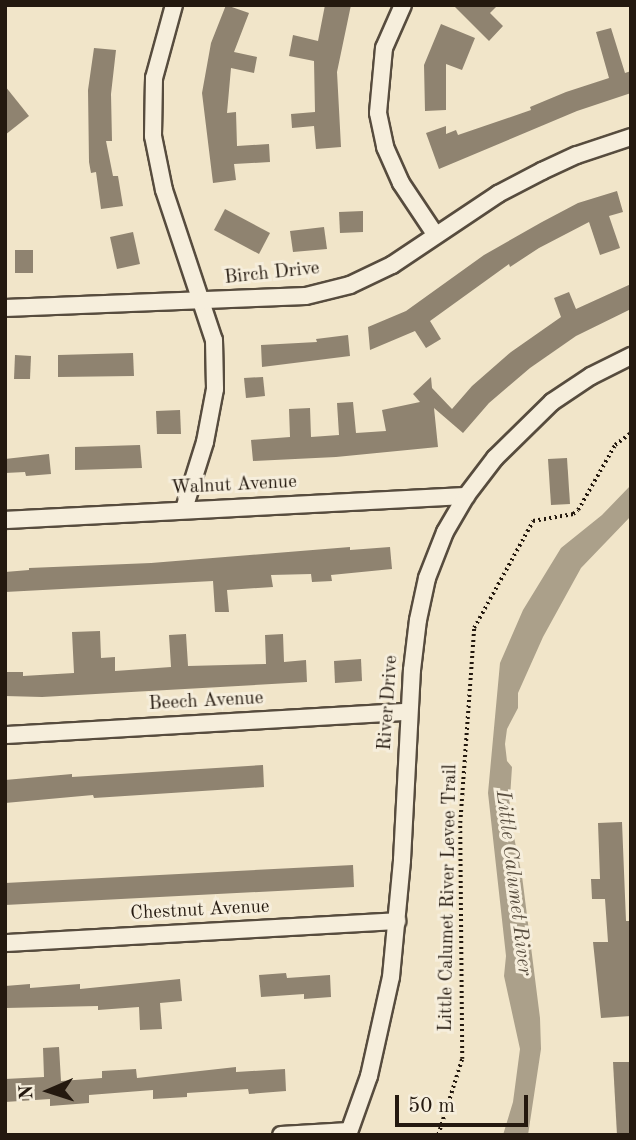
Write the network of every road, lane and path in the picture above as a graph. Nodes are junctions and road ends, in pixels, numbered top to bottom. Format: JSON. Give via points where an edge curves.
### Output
{"nodes":[{"id":1,"x":174,"y":5,"type":"edge"},
{"id":2,"x":403,"y":5,"type":"edge"},
{"id":3,"x":631,"y":137,"type":"edge"},
{"id":4,"x":435,"y":234,"type":"junction"},
{"id":5,"x":203,"y":302,"type":"junction"},
{"id":6,"x":5,"y":309,"type":"edge"},
{"id":7,"x":631,"y":356,"type":"edge"},
{"id":8,"x":631,"y":433,"type":"edge"},
{"id":9,"x":466,"y":496,"type":"junction"},
{"id":10,"x":184,"y":509,"type":"junction"},
{"id":11,"x":5,"y":520,"type":"edge"},
{"id":12,"x":408,"y":712,"type":"junction"},
{"id":13,"x":5,"y":735,"type":"edge"},
{"id":14,"x":397,"y":921,"type":"junction"},
{"id":15,"x":5,"y":943,"type":"edge"},
{"id":16,"x":349,"y":1133,"type":"edge"},
{"id":17,"x":281,"y":1135,"type":"edge"},
{"id":18,"x":438,"y":1135,"type":"edge"}],
"edges":[{"from":1,"to":5,"type":"street","via":[[154,78],[153,136],[164,190]]},
{"from":2,"to":4,"type":"street","via":[[384,48],[378,113],[385,147],[401,183]]},
{"from":3,"to":4,"type":"street","name":"Birch Drive","via":[[542,171]]},
{"from":4,"to":5,"type":"street","name":"Birch Drive","via":[[392,265],[350,285],[306,296]]},
{"from":5,"to":6,"type":"street","name":"Birch Drive"},
{"from":5,"to":10,"type":"street","via":[[214,340],[215,389],[205,442]]},
{"from":7,"to":9,"type":"street","name":"River Drive","via":[[552,402],[495,458]]},
{"from":8,"to":18,"type":"path","name":"Little Calumet River Levee Trail","via":[[615,444],[573,514],[533,521],[474,628],[460,823],[461,1059]]},
{"from":9,"to":10,"type":"street","name":"Walnut Avenue"},
{"from":9,"to":12,"type":"street","name":"River Drive","via":[[445,532],[427,578]]},
{"from":10,"to":11,"type":"street","name":"Walnut Avenue"},
{"from":12,"to":13,"type":"street","name":"Beech Avenue"},
{"from":12,"to":14,"type":"street","name":"River Drive"},
{"from":14,"to":15,"type":"street","name":"Chestnut Avenue"},
{"from":14,"to":16,"type":"street","name":"River Drive","via":[[380,1031]]},
{"from":16,"to":17,"type":"street"}]}
